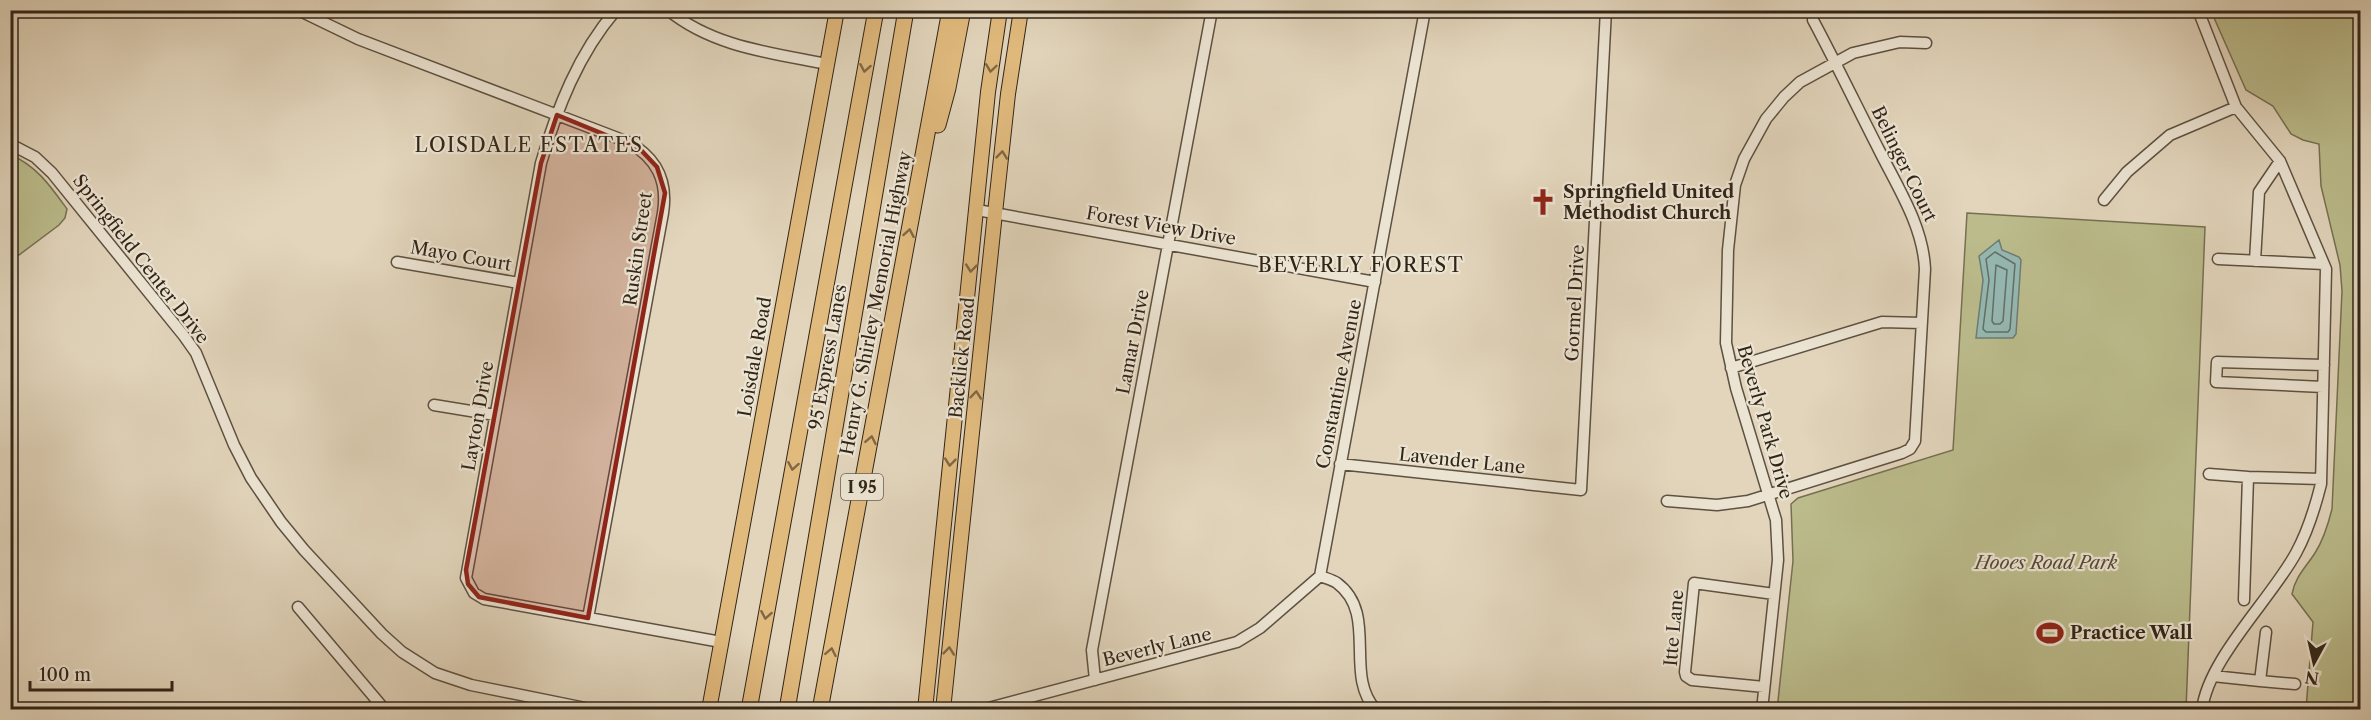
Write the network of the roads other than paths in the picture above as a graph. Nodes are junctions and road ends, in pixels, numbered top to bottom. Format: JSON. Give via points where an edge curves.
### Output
{"nodes":[{"id":1,"x":298,"y":10,"type":"edge"},
{"id":2,"x":616,"y":10,"type":"edge"},
{"id":3,"x":668,"y":10,"type":"edge"},
{"id":4,"x":837,"y":10,"type":"edge"},
{"id":5,"x":876,"y":10,"type":"edge"},
{"id":6,"x":906,"y":10,"type":"edge"},
{"id":7,"x":950,"y":10,"type":"edge"},
{"id":8,"x":963,"y":10,"type":"edge"},
{"id":9,"x":1000,"y":10,"type":"edge"},
{"id":10,"x":1021,"y":10,"type":"edge"},
{"id":11,"x":1212,"y":10,"type":"edge"},
{"id":12,"x":1425,"y":10,"type":"edge"},
{"id":13,"x":1606,"y":10,"type":"edge"},
{"id":14,"x":2198,"y":10,"type":"edge"},
{"id":15,"x":1814,"y":20,"type":"dead end"},
{"id":16,"x":1926,"y":43,"type":"dead end"},
{"id":17,"x":1835,"y":62,"type":"junction"},
{"id":18,"x":827,"y":64,"type":"junction"},
{"id":19,"x":2236,"y":107,"type":"junction"},
{"id":20,"x":557,"y":115,"type":"junction"},
{"id":21,"x":10,"y":144,"type":"edge"},
{"id":22,"x":2280,"y":161,"type":"junction"},
{"id":23,"x":2104,"y":200,"type":"dead end"},
{"id":24,"x":915,"y":202,"type":"junction"},
{"id":25,"x":976,"y":210,"type":"junction"},
{"id":26,"x":995,"y":213,"type":"junction"},
{"id":27,"x":1168,"y":244,"type":"junction"},
{"id":28,"x":2218,"y":259,"type":"dead end"},
{"id":29,"x":2255,"y":261,"type":"junction"},
{"id":30,"x":397,"y":262,"type":"dead end"},
{"id":31,"x":2324,"y":264,"type":"junction"},
{"id":32,"x":1375,"y":282,"type":"junction"},
{"id":33,"x":519,"y":283,"type":"junction"},
{"id":34,"x":1923,"y":323,"type":"junction"},
{"id":35,"x":2324,"y":365,"type":"junction"},
{"id":36,"x":1731,"y":368,"type":"junction"},
{"id":37,"x":2323,"y":387,"type":"junction"},
{"id":38,"x":434,"y":405,"type":"dead end"},
{"id":39,"x":495,"y":415,"type":"junction"},
{"id":40,"x":1340,"y":464,"type":"junction"},
{"id":41,"x":2209,"y":474,"type":"dead end"},
{"id":42,"x":2248,"y":477,"type":"junction"},
{"id":43,"x":2321,"y":479,"type":"junction"},
{"id":44,"x":1581,"y":490,"type":"joint"},
{"id":45,"x":1769,"y":495,"type":"junction"},
{"id":46,"x":1667,"y":501,"type":"dead end"},
{"id":47,"x":1320,"y":576,"type":"junction"},
{"id":48,"x":1774,"y":594,"type":"junction"},
{"id":49,"x":2244,"y":600,"type":"dead end"},
{"id":50,"x":298,"y":608,"type":"dead end"},
{"id":51,"x":588,"y":618,"type":"junction"},
{"id":52,"x":801,"y":622,"type":"junction"},
{"id":53,"x":2265,"y":632,"type":"dead end"},
{"id":54,"x":721,"y":642,"type":"junction"},
{"id":55,"x":758,"y":659,"type":"junction"},
{"id":56,"x":2213,"y":676,"type":"junction"},
{"id":57,"x":1095,"y":680,"type":"junction"},
{"id":58,"x":2260,"y":681,"type":"junction"},
{"id":59,"x":2295,"y":684,"type":"dead end"},
{"id":60,"x":1764,"y":687,"type":"junction"},
{"id":61,"x":385,"y":710,"type":"edge"},
{"id":62,"x":595,"y":710,"type":"edge"},
{"id":63,"x":709,"y":710,"type":"edge"},
{"id":64,"x":742,"y":710,"type":"edge"},
{"id":65,"x":749,"y":710,"type":"edge"},
{"id":66,"x":776,"y":710,"type":"edge"},
{"id":67,"x":787,"y":710,"type":"edge"},
{"id":68,"x":820,"y":710,"type":"edge"},
{"id":69,"x":925,"y":710,"type":"edge"},
{"id":70,"x":943,"y":710,"type":"edge"},
{"id":71,"x":981,"y":710,"type":"edge"},
{"id":72,"x":1376,"y":710,"type":"edge"},
{"id":73,"x":1508,"y":710,"type":"edge"},
{"id":74,"x":1569,"y":710,"type":"edge"},
{"id":75,"x":1762,"y":710,"type":"edge"},
{"id":76,"x":2202,"y":710,"type":"edge"}],
"edges":[{"from":1,"to":20,"type":"street","name":"Ruskin Street","via":[[358,39]]},
{"from":2,"to":20,"type":"street","name":"Layton Drive","via":[[587,50]]},
{"from":3,"to":18,"type":"street","via":[[692,27],[731,44]]},
{"from":4,"to":18,"type":"main road","name":"Loisdale Road"},
{"from":5,"to":55,"type":"highway","one_way":true},
{"from":6,"to":52,"type":"highway","name":"95 Express Lanes"},
{"from":7,"to":24,"type":"highway","name":"Henry G. Shirley Memorial Highway","number":"I 95"},
{"from":8,"to":24,"type":"highway","via":[[945,100]]},
{"from":9,"to":25,"type":"main road","name":"Backlick Road","one_way":true},
{"from":26,"to":10,"type":"main road","name":"Backlick Road","one_way":true},
{"from":11,"to":27,"type":"street","name":"Lamar Drive"},
{"from":12,"to":32,"type":"street","name":"Constantine Avenue"},
{"from":13,"to":44,"type":"street","name":"Gormel Drive"},
{"from":14,"to":19,"type":"street"},
{"from":15,"to":17,"type":"street","name":"Belinger Court"},
{"from":16,"to":17,"type":"street","name":"Beverly Park Drive","via":[[1882,44]]},
{"from":17,"to":34,"type":"street","name":"Belinger Court","via":[[1919,233],[1925,269]]},
{"from":17,"to":36,"type":"street","name":"Beverly Park Drive","via":[[1812,74],[1784,97],[1754,138],[1735,185],[1725,332]]},
{"from":18,"to":54,"type":"main road","name":"Loisdale Road"},
{"from":19,"to":22,"type":"street"},
{"from":19,"to":23,"type":"street","via":[[2170,135],[2127,172]]},
{"from":20,"to":33,"type":"street","name":"Layton Drive","via":[[541,163]]},
{"from":20,"to":51,"type":"street","name":"Ruskin Street","via":[[640,148],[657,167],[665,193]]},
{"from":21,"to":62,"type":"street","name":"Springfield Center Drive","via":[[35,157],[52,173],[184,336],[206,375],[234,446],[270,507],[382,634],[417,662],[452,680]]},
{"from":22,"to":29,"type":"street","via":[[2259,192]]},
{"from":22,"to":31,"type":"street"},
{"from":68,"to":24,"type":"highway","name":"Henry G. Shirley Memorial Highway","number":"I 95","one_way":true},
{"from":25,"to":26,"type":"street","name":"Forest View Drive"},
{"from":25,"to":69,"type":"main road","name":"Backlick Road","one_way":true},
{"from":26,"to":27,"type":"street","name":"Forest View Drive"},
{"from":70,"to":26,"type":"main road","name":"Backlick Road","one_way":true},
{"from":27,"to":32,"type":"street","name":"Forest View Drive"},
{"from":27,"to":57,"type":"street","name":"Lamar Drive","via":[[1092,651]]},
{"from":28,"to":29,"type":"street"},
{"from":29,"to":31,"type":"street"},
{"from":30,"to":33,"type":"street","name":"Mayo Court"},
{"from":31,"to":35,"type":"street"},
{"from":32,"to":40,"type":"street","name":"Constantine Avenue"},
{"from":33,"to":39,"type":"street","name":"Layton Drive"},
{"from":34,"to":36,"type":"street","via":[[1882,322]]},
{"from":34,"to":45,"type":"street","name":"Belinger Court","via":[[1915,441],[1910,449]]},
{"from":35,"to":37,"type":"street"},
{"from":35,"to":37,"type":"street","via":[[2217,362],[2216,382]]},
{"from":36,"to":45,"type":"street","name":"Beverly Park Drive"},
{"from":37,"to":43,"type":"street"},
{"from":38,"to":39,"type":"street"},
{"from":39,"to":51,"type":"street","name":"Layton Drive","via":[[466,570],[468,584],[484,599]]},
{"from":40,"to":44,"type":"street","name":"Lavender Lane"},
{"from":40,"to":47,"type":"street","name":"Constantine Avenue"},
{"from":41,"to":42,"type":"street"},
{"from":42,"to":43,"type":"street"},
{"from":42,"to":49,"type":"street"},
{"from":43,"to":56,"type":"street","via":[[2315,508],[2296,554]]},
{"from":45,"to":46,"type":"street","via":[[1717,504]]},
{"from":45,"to":48,"type":"street","name":"Beverly Park Drive","via":[[1778,538]]},
{"from":47,"to":57,"type":"street","name":"Beverly Lane","via":[[1260,628],[1237,642]]},
{"from":47,"to":72,"type":"street","via":[[1337,583],[1352,602],[1361,634],[1362,682],[1368,701]]},
{"from":48,"to":60,"type":"street","name":"Beverly Park Drive"},
{"from":48,"to":60,"type":"street","name":"Itte Lane","via":[[1694,583],[1686,676],[1692,680]]},
{"from":50,"to":61,"type":"street"},
{"from":51,"to":54,"type":"street","name":"Layton Drive"},
{"from":52,"to":66,"type":"highway"},
{"from":52,"to":67,"type":"highway","name":"95 Express Lanes"},
{"from":53,"to":58,"type":"street"},
{"from":54,"to":63,"type":"main road","name":"Loisdale Road"},
{"from":55,"to":64,"type":"highway"},
{"from":55,"to":65,"type":"highway"},
{"from":56,"to":58,"type":"street"},
{"from":56,"to":76,"type":"street"},
{"from":57,"to":71,"type":"street","name":"Beverly Lane"},
{"from":58,"to":59,"type":"street"},
{"from":60,"to":75,"type":"street","name":"Beverly Park Drive"},
{"from":73,"to":74,"type":"street"}]}
